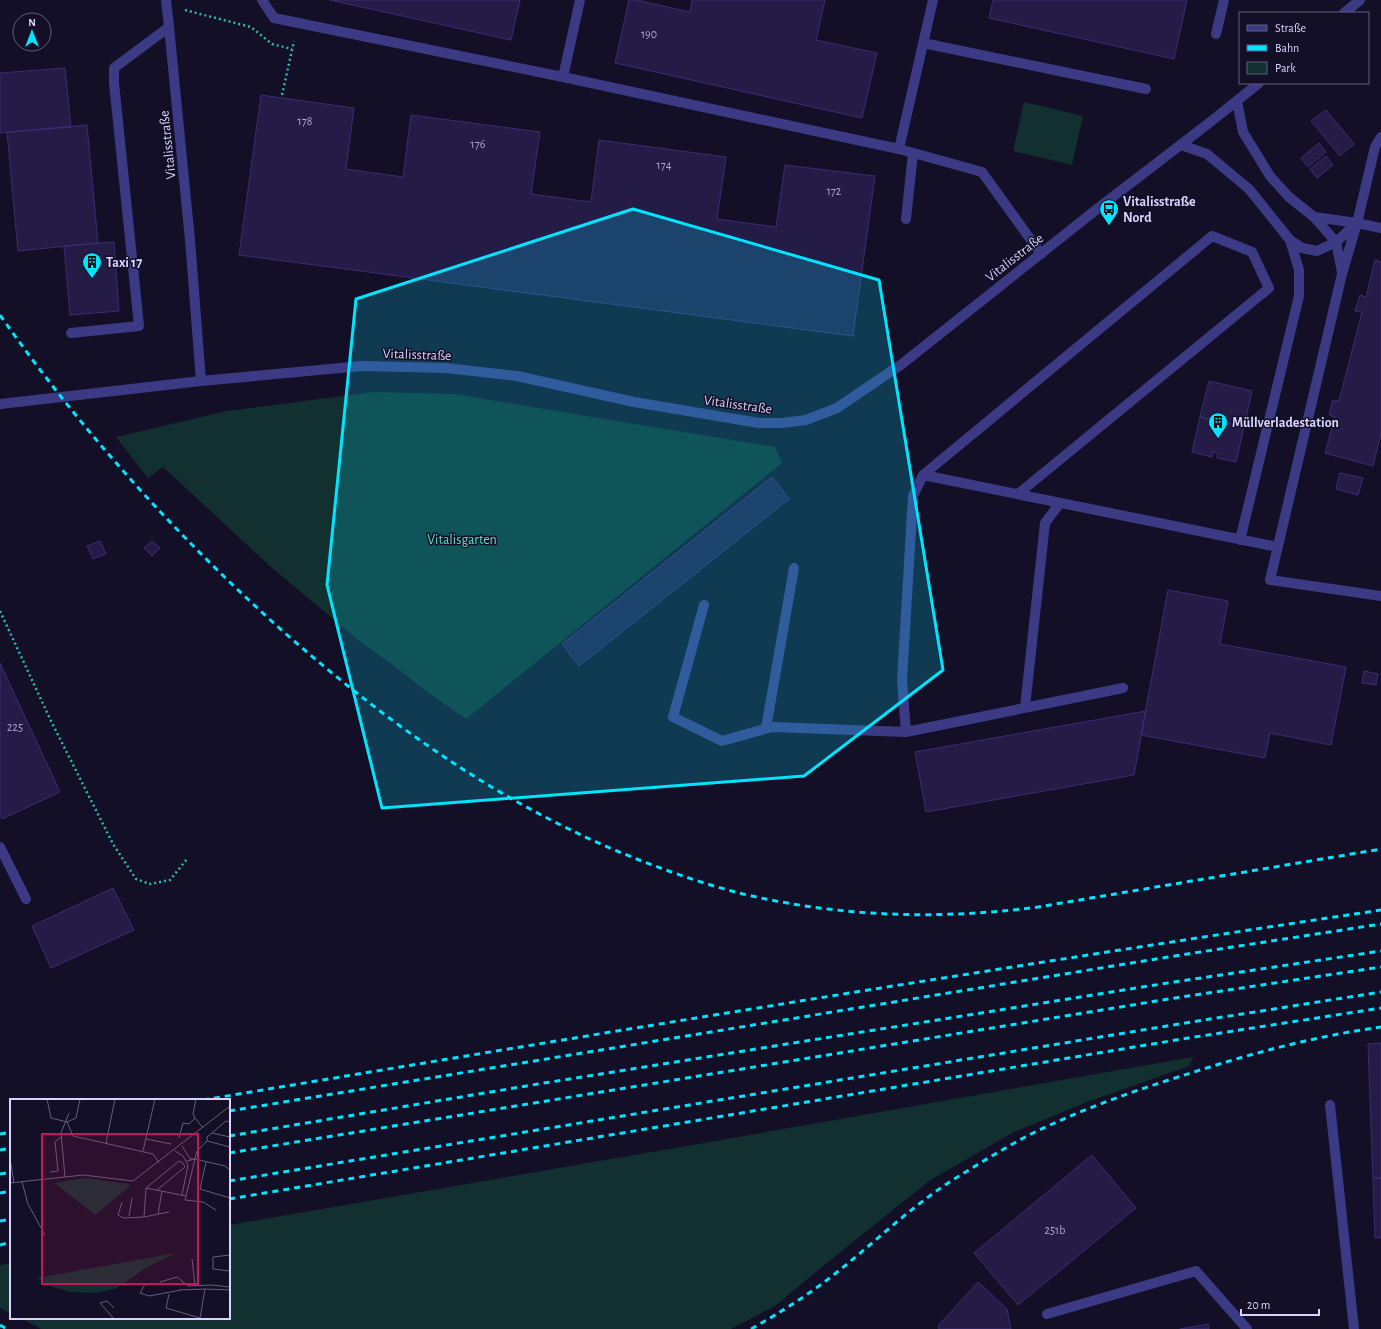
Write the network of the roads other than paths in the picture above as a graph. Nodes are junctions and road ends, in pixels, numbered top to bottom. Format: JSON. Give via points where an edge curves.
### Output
{"nodes":[{"id":1,"x":262,"y":0,"type":"edge"},
{"id":2,"x":580,"y":0,"type":"edge"},
{"id":3,"x":933,"y":0,"type":"edge"},
{"id":4,"x":1224,"y":0,"type":"edge"},
{"id":5,"x":1360,"y":0,"type":"edge"},
{"id":6,"x":166,"y":2,"type":"edge"},
{"id":7,"x":1345,"y":12,"type":"edge"},
{"id":8,"x":168,"y":27,"type":"junction"},
{"id":9,"x":1216,"y":34,"type":"dead end"},
{"id":10,"x":923,"y":43,"type":"junction"},
{"id":11,"x":563,"y":77,"type":"junction"},
{"id":12,"x":1258,"y":84,"type":"edge"},
{"id":13,"x":1146,"y":89,"type":"dead end"},
{"id":14,"x":1238,"y":101,"type":"junction"},
{"id":15,"x":1381,"y":137,"type":"edge"},
{"id":16,"x":1181,"y":145,"type":"junction"},
{"id":17,"x":899,"y":149,"type":"junction"},
{"id":18,"x":913,"y":153,"type":"junction"},
{"id":19,"x":1314,"y":217,"type":"junction"},
{"id":20,"x":906,"y":218,"type":"dead end"},
{"id":21,"x":1357,"y":223,"type":"junction"},
{"id":22,"x":1381,"y":228,"type":"edge"},
{"id":23,"x":1290,"y":240,"type":"junction"},
{"id":24,"x":1336,"y":242,"type":"junction"},
{"id":25,"x":1041,"y":254,"type":"junction"},
{"id":26,"x":1342,"y":274,"type":"junction"},
{"id":27,"x":71,"y":333,"type":"dead end"},
{"id":28,"x":201,"y":381,"type":"junction"},
{"id":29,"x":0,"y":404,"type":"edge"},
{"id":30,"x":923,"y":475,"type":"junction"},
{"id":31,"x":1018,"y":494,"type":"junction"},
{"id":32,"x":1060,"y":503,"type":"junction"},
{"id":33,"x":1240,"y":540,"type":"junction"},
{"id":34,"x":1278,"y":548,"type":"junction"},
{"id":35,"x":794,"y":568,"type":"dead end"},
{"id":36,"x":1381,"y":596,"type":"edge"},
{"id":37,"x":704,"y":605,"type":"dead end"},
{"id":38,"x":1123,"y":688,"type":"dead end"},
{"id":39,"x":1025,"y":707,"type":"junction"},
{"id":40,"x":766,"y":728,"type":"junction"},
{"id":41,"x":906,"y":732,"type":"junction"},
{"id":42,"x":0,"y":847,"type":"edge"},
{"id":43,"x":26,"y":899,"type":"dead end"},
{"id":44,"x":1330,"y":1105,"type":"dead end"},
{"id":45,"x":1047,"y":1314,"type":"dead end"},
{"id":46,"x":1247,"y":1329,"type":"edge"},
{"id":47,"x":1354,"y":1329,"type":"edge"}],
"edges":[{"from":1,"to":11,"type":"street","via":[[274,18]]},
{"from":2,"to":11,"type":"street"},
{"from":3,"to":10,"type":"street"},
{"from":4,"to":9,"type":"street"},
{"from":5,"to":7,"type":"street"},
{"from":6,"to":8,"type":"street","name":"Vitalisstraße"},
{"from":8,"to":27,"type":"street","via":[[114,68],[139,326]]},
{"from":8,"to":28,"type":"street","name":"Vitalisstraße","via":[[190,240]]},
{"from":10,"to":13,"type":"street"},
{"from":10,"to":17,"type":"street"},
{"from":11,"to":17,"type":"street"},
{"from":12,"to":14,"type":"street","name":"Vitalisstraße"},
{"from":14,"to":16,"type":"street","name":"Vitalisstraße"},
{"from":14,"to":19,"type":"street","via":[[1243,132],[1270,176],[1289,197]]},
{"from":15,"to":21,"type":"street","via":[[1375,147]]},
{"from":16,"to":23,"type":"street","via":[[1207,154],[1249,189]]},
{"from":16,"to":25,"type":"street","name":"Vitalisstraße"},
{"from":17,"to":18,"type":"street"},
{"from":18,"to":20,"type":"street"},
{"from":18,"to":25,"type":"street","via":[[982,172]]},
{"from":19,"to":21,"type":"street"},
{"from":19,"to":24,"type":"street"},
{"from":21,"to":22,"type":"street"},
{"from":21,"to":24,"type":"street"},
{"from":21,"to":26,"type":"street"},
{"from":23,"to":24,"type":"street","via":[[1302,248],[1318,251]]},
{"from":23,"to":33,"type":"street","via":[[1299,270],[1299,296]]},
{"from":24,"to":26,"type":"street"},
{"from":25,"to":28,"type":"street","name":"Vitalisstraße","via":[[902,364],[837,408],[806,420],[782,424],[759,423],[634,402],[516,376],[446,368],[362,366]]},
{"from":26,"to":34,"type":"street"},
{"from":28,"to":29,"type":"street","name":"Vitalisstraße"},
{"from":30,"to":31,"type":"street"},
{"from":30,"to":31,"type":"street","via":[[1212,236],[1252,252],[1269,288]]},
{"from":30,"to":41,"type":"street","via":[[913,496],[902,680]]},
{"from":31,"to":32,"type":"street"},
{"from":32,"to":33,"type":"street"},
{"from":32,"to":39,"type":"street","via":[[1045,523]]},
{"from":33,"to":34,"type":"street"},
{"from":34,"to":36,"type":"street","via":[[1270,580]]},
{"from":35,"to":40,"type":"street"},
{"from":37,"to":40,"type":"street","via":[[673,717],[722,741]]},
{"from":38,"to":39,"type":"street"},
{"from":39,"to":41,"type":"street"},
{"from":40,"to":41,"type":"street"},
{"from":42,"to":43,"type":"street"},
{"from":44,"to":47,"type":"street"},
{"from":45,"to":46,"type":"street","via":[[1196,1271]]}]}
